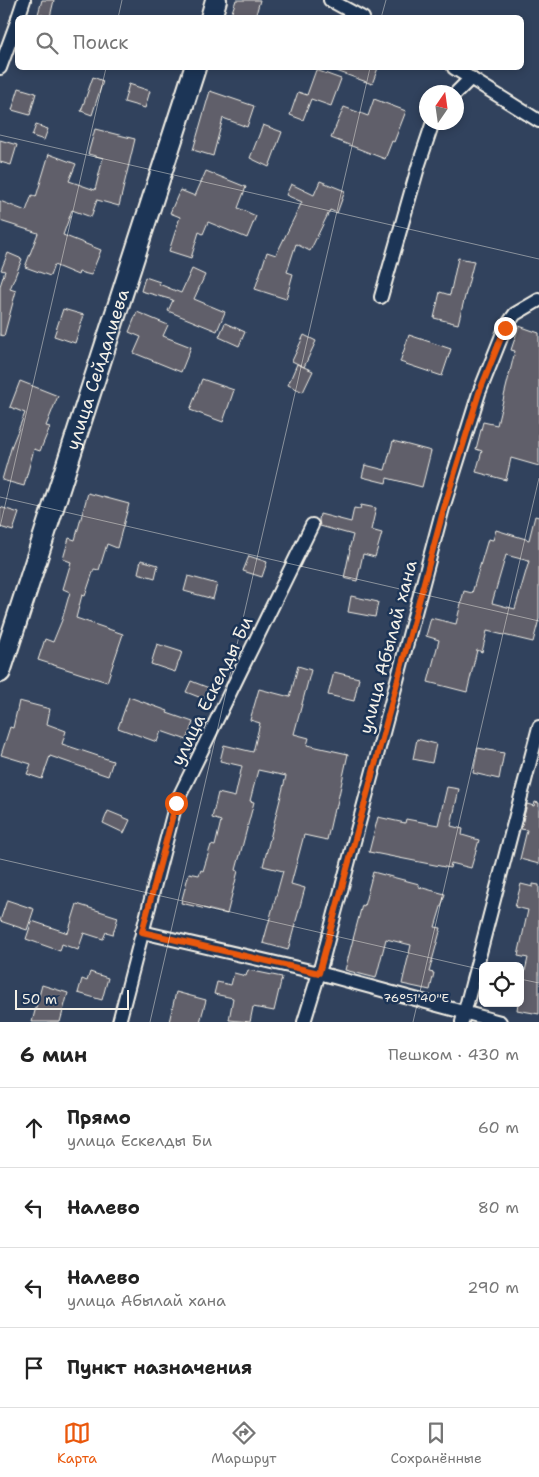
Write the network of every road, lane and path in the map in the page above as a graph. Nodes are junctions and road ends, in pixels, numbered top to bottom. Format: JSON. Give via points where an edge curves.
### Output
{"nodes":[{"id":1,"x":24,"y":0,"type":"edge"},
{"id":2,"x":216,"y":0,"type":"edge"},
{"id":3,"x":330,"y":0,"type":"edge"},
{"id":4,"x":19,"y":15,"type":"edge"},
{"id":5,"x":212,"y":15,"type":"edge"},
{"id":6,"x":357,"y":15,"type":"edge"},
{"id":7,"x":15,"y":26,"type":"edge"},
{"id":8,"x":0,"y":68,"type":"edge"},
{"id":9,"x":194,"y":70,"type":"edge"},
{"id":10,"x":457,"y":70,"type":"edge"},
{"id":11,"x":471,"y":78,"type":"junction"},
{"id":12,"x":464,"y":85,"type":"edge"},
{"id":13,"x":539,"y":121,"type":"edge"},
{"id":14,"x":430,"y":130,"type":"edge"},
{"id":15,"x":382,"y":297,"type":"dead end"},
{"id":16,"x":539,"y":300,"type":"edge"},
{"id":17,"x":312,"y":525,"type":"dead end"},
{"id":18,"x":0,"y":672,"type":"edge"},
{"id":19,"x":539,"y":727,"type":"edge"},
{"id":20,"x":142,"y":932,"type":"junction"},
{"id":21,"x":319,"y":973,"type":"junction"},
{"id":22,"x":463,"y":1017,"type":"edge"},
{"id":23,"x":119,"y":1022,"type":"edge"},
{"id":24,"x":304,"y":1022,"type":"edge"},
{"id":25,"x":500,"y":1022,"type":"edge"}],
"edges":[{"from":1,"to":4,"type":"street"},
{"from":2,"to":5,"type":"main road"},
{"from":3,"to":6,"type":"street"},
{"from":7,"to":8,"type":"street"},
{"from":9,"to":18,"type":"main road","name":"улица Сейдалиева"},
{"from":10,"to":11,"type":"street"},
{"from":11,"to":12,"type":"street"},
{"from":11,"to":13,"type":"street"},
{"from":14,"to":15,"type":"street"},
{"from":16,"to":21,"type":"street","name":"улица Абылай хана","via":[[515,314],[505,328],[479,393],[441,517]]},
{"from":17,"to":20,"type":"street","name":"улица Ескелды Би","via":[[176,803]]},
{"from":19,"to":22,"type":"street"},
{"from":20,"to":21,"type":"street"},
{"from":20,"to":23,"type":"street","name":"улица Ескелды Би"},
{"from":21,"to":22,"type":"street"},
{"from":21,"to":24,"type":"street","name":"улица Абылай хана"},
{"from":22,"to":25,"type":"street"}]}
